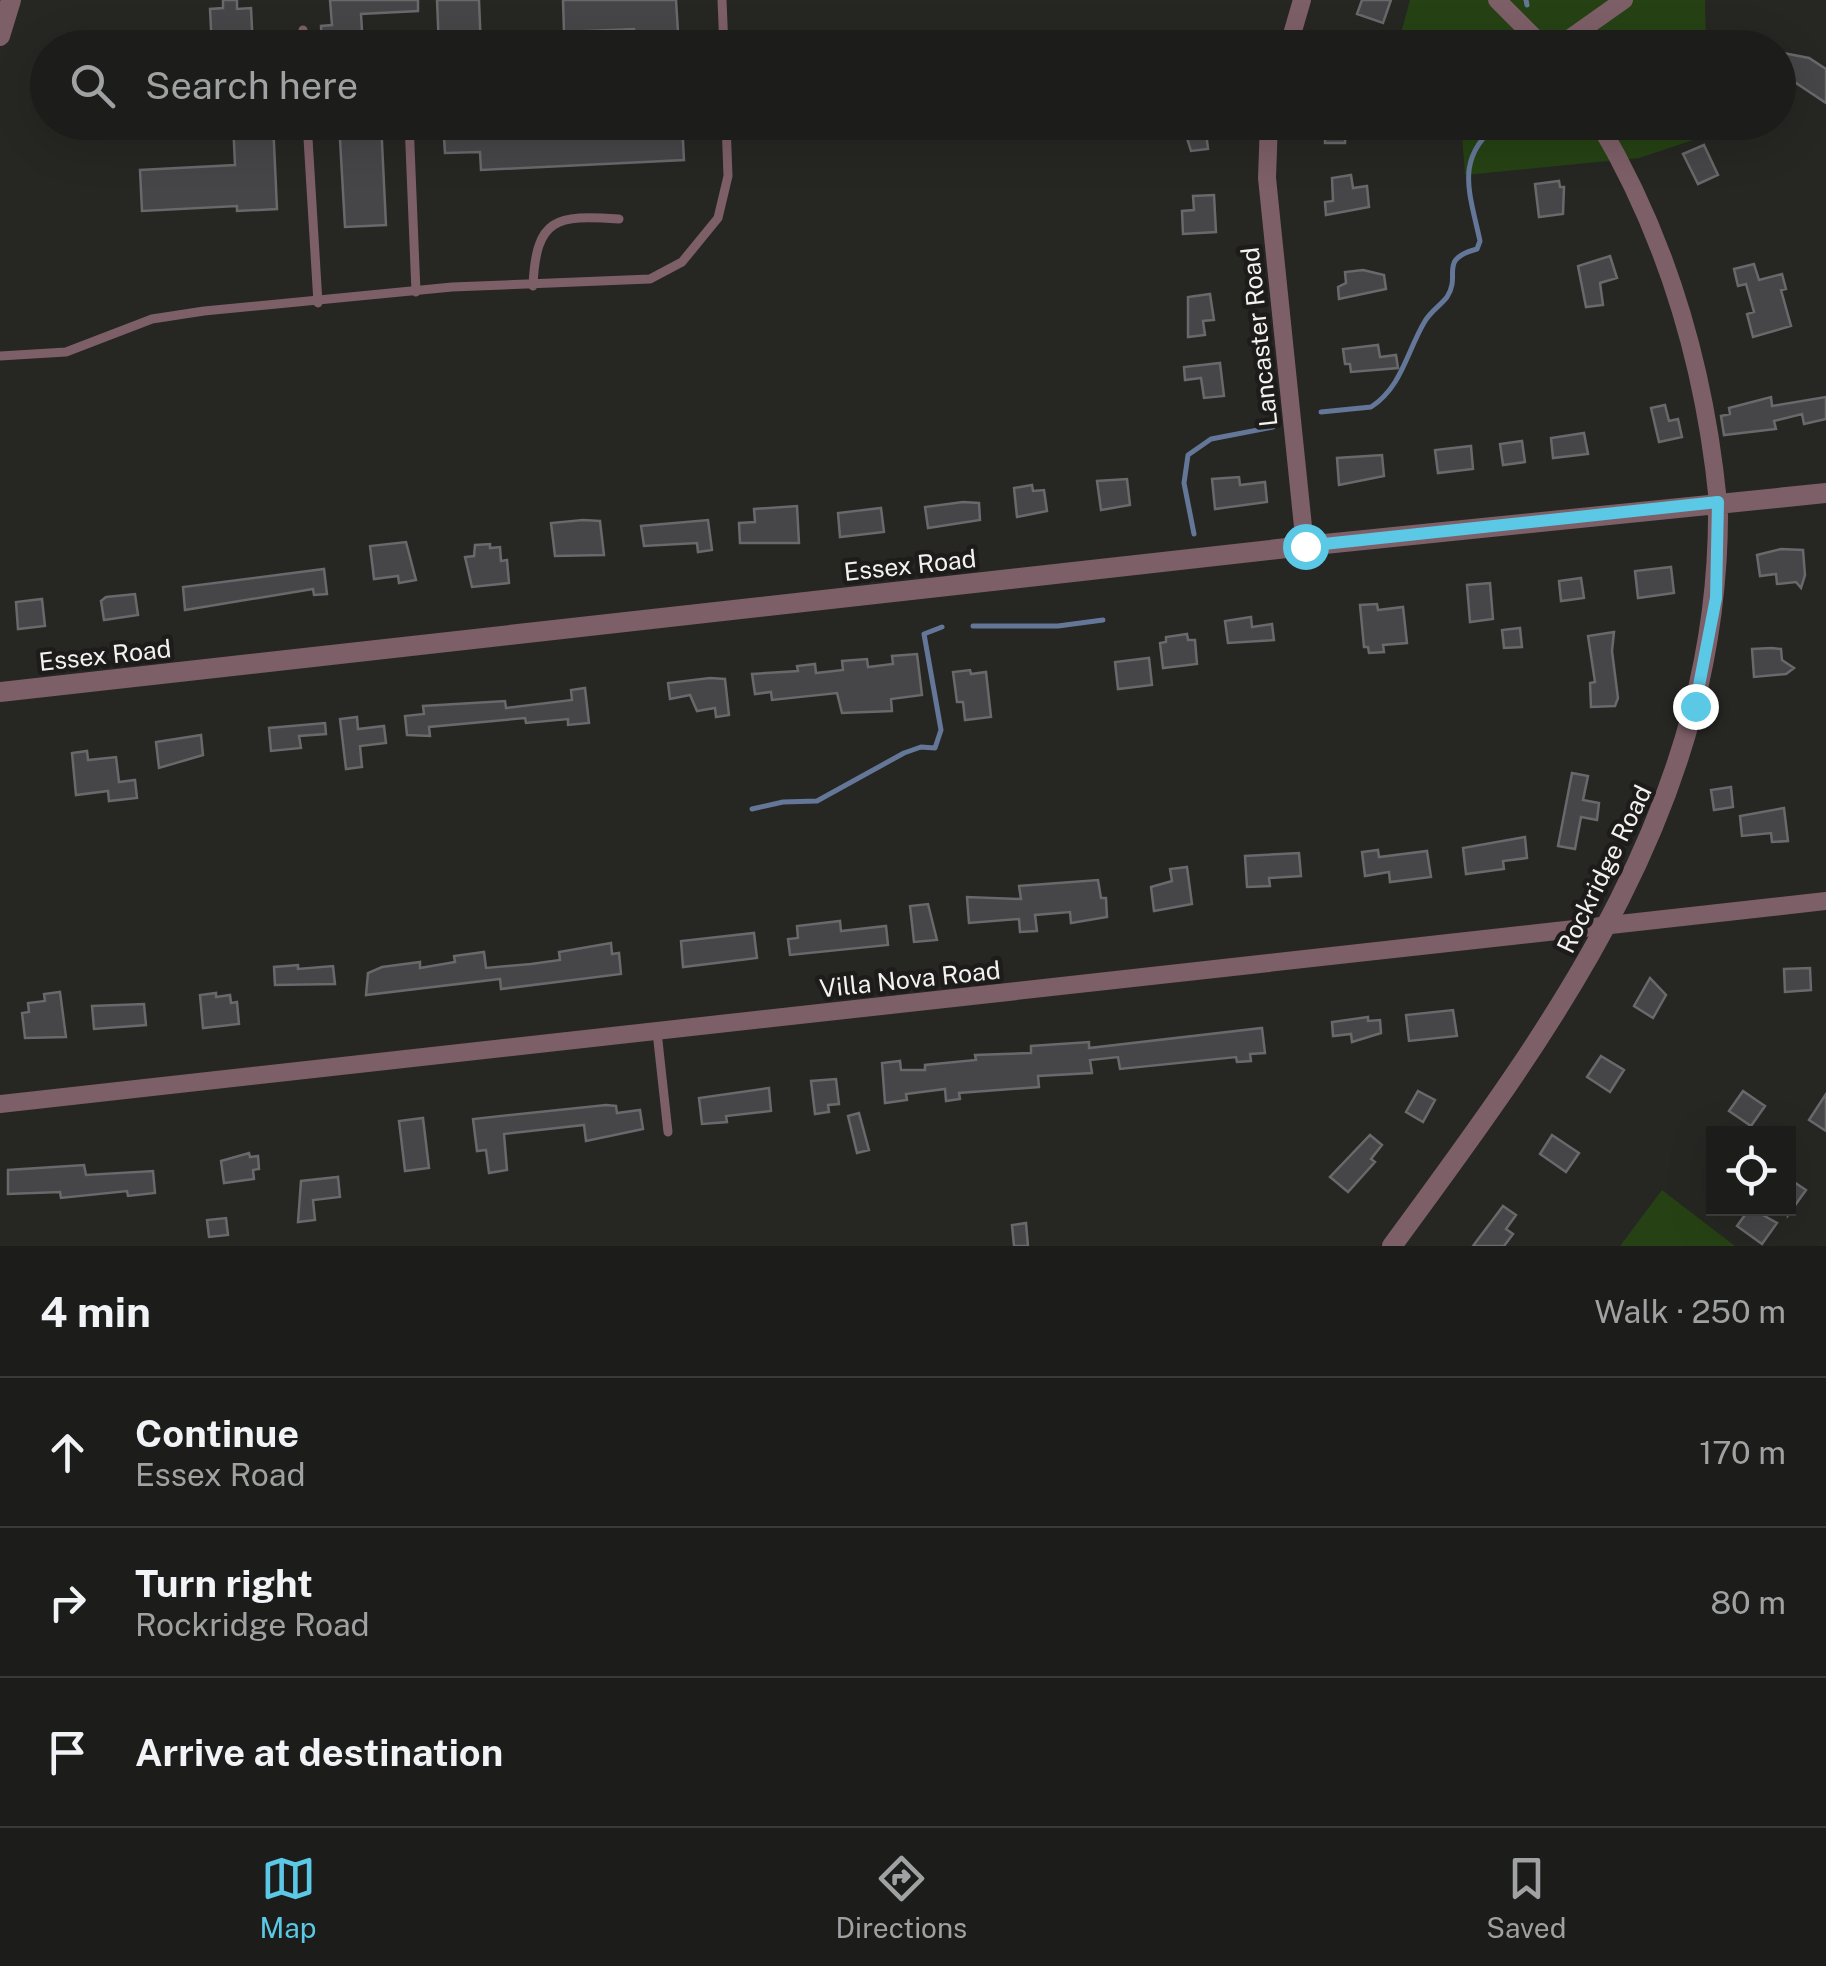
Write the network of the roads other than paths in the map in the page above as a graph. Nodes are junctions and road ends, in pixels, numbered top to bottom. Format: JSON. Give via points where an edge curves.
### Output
{"nodes":[{"id":1,"x":11,"y":0,"type":"edge"},
{"id":2,"x":722,"y":0,"type":"edge"},
{"id":3,"x":1302,"y":0,"type":"edge"},
{"id":4,"x":1496,"y":0,"type":"edge"},
{"id":5,"x":1624,"y":0,"type":"edge"},
{"id":6,"x":723,"y":30,"type":"edge"},
{"id":7,"x":1293,"y":30,"type":"edge"},
{"id":8,"x":1527,"y":30,"type":"edge"},
{"id":9,"x":1582,"y":30,"type":"edge"},
{"id":10,"x":0,"y":36,"type":"edge"},
{"id":11,"x":308,"y":140,"type":"edge"},
{"id":12,"x":410,"y":140,"type":"edge"},
{"id":13,"x":726,"y":140,"type":"edge"},
{"id":14,"x":1269,"y":140,"type":"edge"},
{"id":15,"x":1608,"y":140,"type":"edge"},
{"id":16,"x":619,"y":218,"type":"dead end"},
{"id":17,"x":533,"y":286,"type":"junction"},
{"id":18,"x":416,"y":292,"type":"junction"},
{"id":19,"x":318,"y":303,"type":"junction"},
{"id":20,"x":0,"y":356,"type":"edge"},
{"id":21,"x":1826,"y":493,"type":"edge"},
{"id":22,"x":1718,"y":502,"type":"junction"},
{"id":23,"x":1305,"y":546,"type":"junction"},
{"id":24,"x":0,"y":692,"type":"edge"},
{"id":25,"x":1826,"y":901,"type":"edge"},
{"id":26,"x":1609,"y":927,"type":"junction"},
{"id":27,"x":656,"y":1032,"type":"junction"},
{"id":28,"x":0,"y":1104,"type":"edge"},
{"id":29,"x":668,"y":1132,"type":"dead end"},
{"id":30,"x":1392,"y":1246,"type":"edge"}],
"edges":[{"from":1,"to":10,"type":"street"},
{"from":2,"to":6,"type":"lane"},
{"from":3,"to":7,"type":"street"},
{"from":4,"to":8,"type":"street"},
{"from":5,"to":9,"type":"street"},
{"from":11,"to":19,"type":"lane"},
{"from":12,"to":18,"type":"lane"},
{"from":13,"to":17,"type":"lane","via":[[725,198],[708,236],[682,262],[650,280]]},
{"from":14,"to":23,"type":"street","name":"Lancaster Road"},
{"from":15,"to":22,"type":"street","name":"Rockridge Road","via":[[1640,200],[1684,319],[1712,442]]},
{"from":16,"to":17,"type":"lane","via":[[570,216],[548,226],[535,251]]},
{"from":17,"to":18,"type":"lane"},
{"from":18,"to":19,"type":"lane"},
{"from":19,"to":20,"type":"lane","via":[[152,319],[66,352]]},
{"from":21,"to":22,"type":"street","name":"Essex Road"},
{"from":22,"to":23,"type":"street","name":"Essex Road"},
{"from":22,"to":26,"type":"street","name":"Rockridge Road","via":[[1716,598],[1695,706],[1654,832]]},
{"from":23,"to":24,"type":"street","name":"Essex Road"},
{"from":25,"to":26,"type":"street","name":"Villa Nova Road"},
{"from":26,"to":27,"type":"street","name":"Villa Nova Road"},
{"from":26,"to":30,"type":"street","name":"Rockridge Road"},
{"from":27,"to":28,"type":"street","name":"Villa Nova Road"},
{"from":27,"to":29,"type":"lane"}]}
